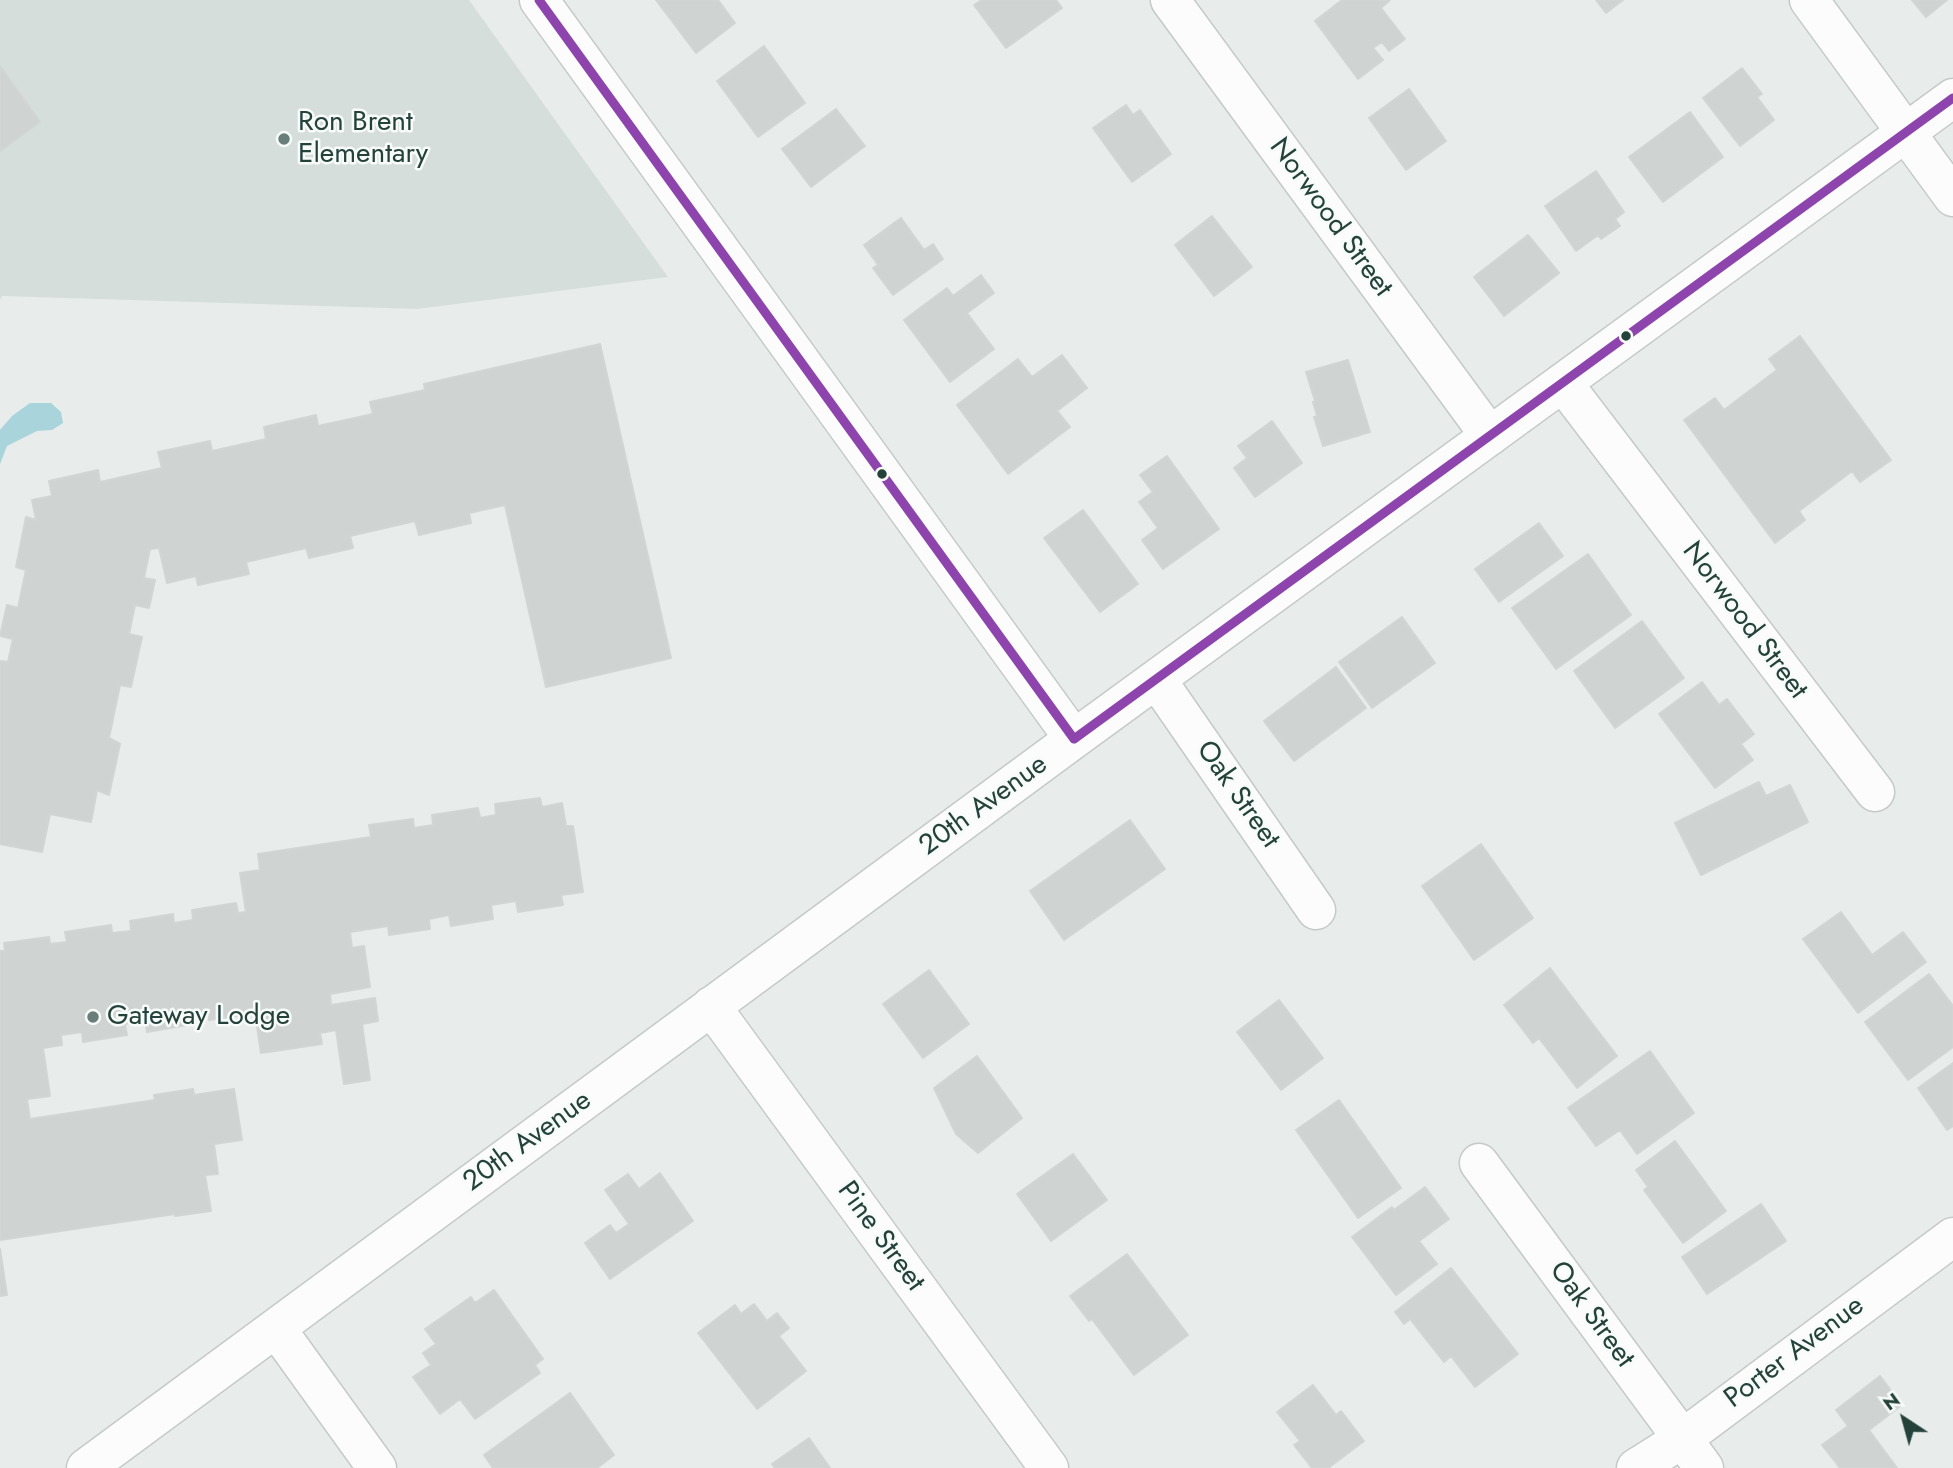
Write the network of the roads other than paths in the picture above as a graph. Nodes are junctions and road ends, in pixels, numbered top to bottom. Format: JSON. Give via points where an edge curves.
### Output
{"nodes":[{"id":1,"x":539,"y":0,"type":"edge"},
{"id":2,"x":1170,"y":0,"type":"edge"},
{"id":3,"x":1809,"y":0,"type":"edge"},
{"id":4,"x":1953,"y":98,"type":"edge"},
{"id":5,"x":1906,"y":132,"type":"junction"},
{"id":6,"x":1953,"y":197,"type":"edge"},
{"id":7,"x":1563,"y":383,"type":"junction"},
{"id":8,"x":1490,"y":436,"type":"junction"},
{"id":9,"x":1157,"y":680,"type":"junction"},
{"id":10,"x":1074,"y":739,"type":"junction"},
{"id":11,"x":1875,"y":792,"type":"dead end"},
{"id":12,"x":1316,"y":910,"type":"dead end"},
{"id":13,"x":711,"y":1006,"type":"junction"},
{"id":14,"x":1479,"y":1163,"type":"dead end"},
{"id":15,"x":1953,"y":1237,"type":"edge"},
{"id":16,"x":276,"y":1328,"type":"junction"},
{"id":17,"x":1693,"y":1453,"type":"edge"},
{"id":18,"x":86,"y":1468,"type":"edge"},
{"id":19,"x":377,"y":1468,"type":"edge"},
{"id":20,"x":1049,"y":1468,"type":"edge"},
{"id":21,"x":1636,"y":1468,"type":"edge"}],
"edges":[{"from":1,"to":10,"type":"street"},
{"from":2,"to":8,"type":"street","name":"Norwood Street"},
{"from":3,"to":5,"type":"street"},
{"from":4,"to":5,"type":"street","name":"20th Avenue"},
{"from":5,"to":6,"type":"street"},
{"from":5,"to":7,"type":"street","name":"20th Avenue"},
{"from":7,"to":8,"type":"street","name":"20th Avenue"},
{"from":7,"to":11,"type":"street","name":"Norwood Street"},
{"from":8,"to":9,"type":"street","name":"20th Avenue"},
{"from":9,"to":10,"type":"street","name":"20th Avenue"},
{"from":9,"to":12,"type":"street","name":"Oak Street"},
{"from":10,"to":13,"type":"street","name":"20th Avenue"},
{"from":13,"to":16,"type":"street","name":"20th Avenue"},
{"from":13,"to":20,"type":"street","name":"Pine Street"},
{"from":14,"to":17,"type":"street","name":"Oak Street"},
{"from":15,"to":17,"type":"street","name":"Porter Avenue"},
{"from":16,"to":18,"type":"street","name":"20th Avenue"},
{"from":16,"to":19,"type":"street"},
{"from":17,"to":21,"type":"street","name":"Porter Avenue"}]}
